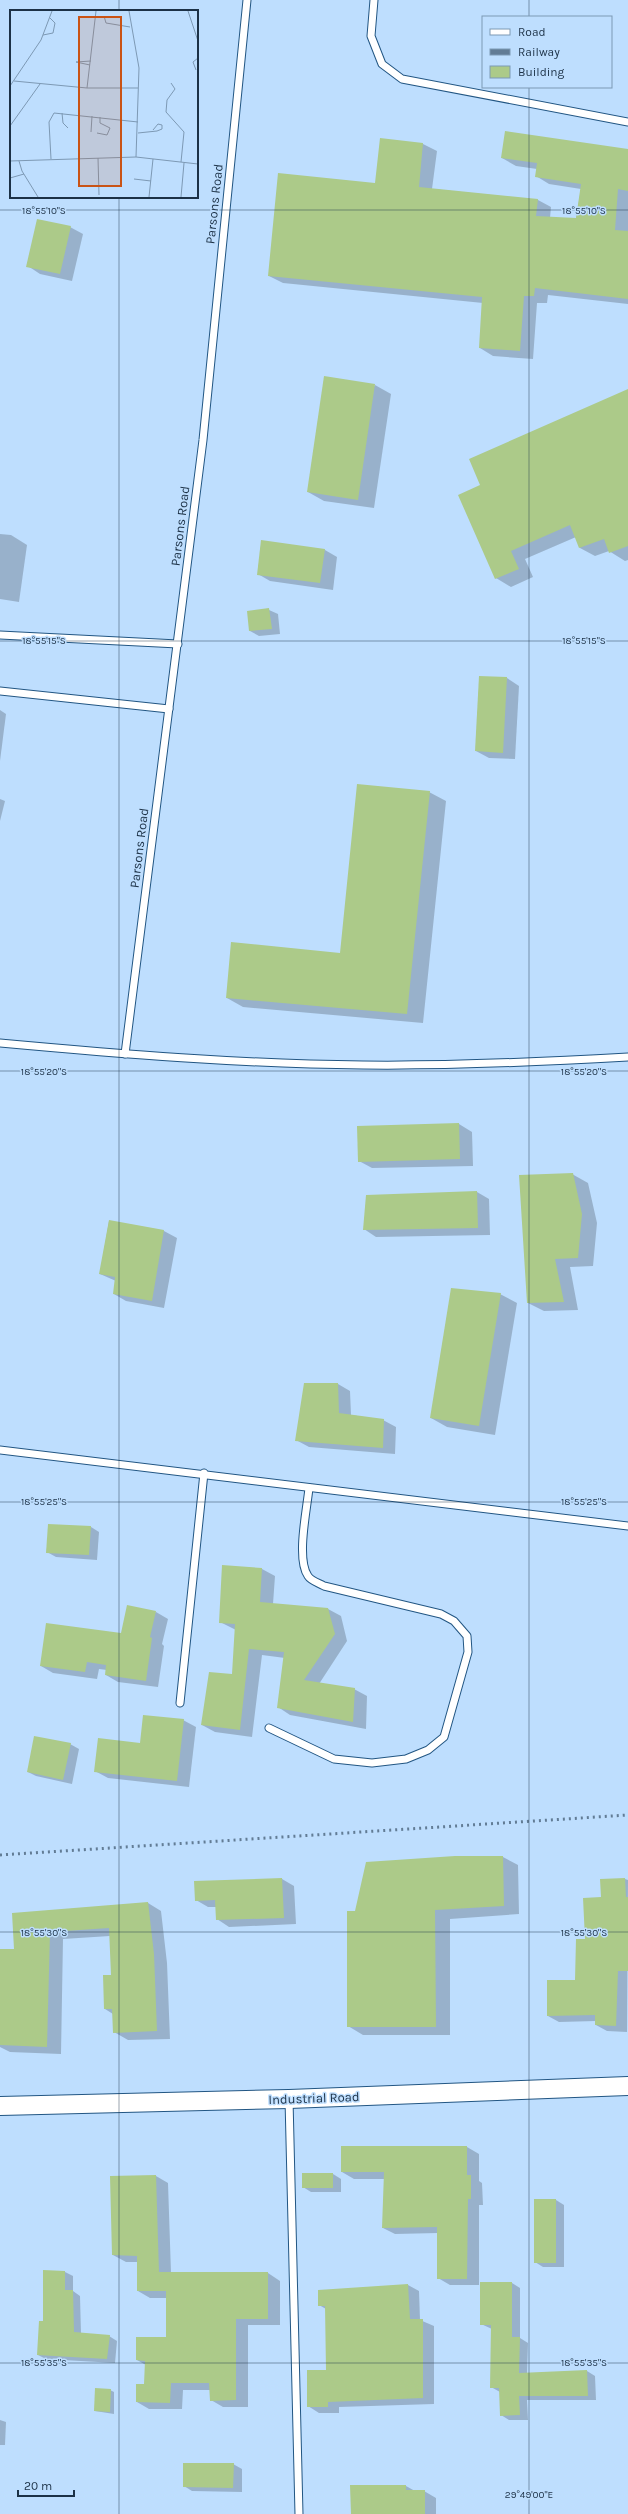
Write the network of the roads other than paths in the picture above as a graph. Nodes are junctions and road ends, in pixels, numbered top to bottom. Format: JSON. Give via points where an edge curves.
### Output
{"nodes":[{"id":1,"x":247,"y":0,"type":"edge"},
{"id":2,"x":374,"y":0,"type":"edge"},
{"id":3,"x":628,"y":122,"type":"edge"},
{"id":4,"x":0,"y":635,"type":"edge"},
{"id":5,"x":178,"y":644,"type":"junction"},
{"id":6,"x":0,"y":691,"type":"edge"},
{"id":7,"x":169,"y":709,"type":"junction"},
{"id":8,"x":0,"y":1043,"type":"edge"},
{"id":9,"x":125,"y":1054,"type":"junction"},
{"id":10,"x":628,"y":1057,"type":"edge"},
{"id":11,"x":0,"y":1450,"type":"edge"},
{"id":12,"x":204,"y":1473,"type":"junction"},
{"id":13,"x":309,"y":1488,"type":"junction"},
{"id":14,"x":628,"y":1526,"type":"edge"},
{"id":15,"x":180,"y":1703,"type":"dead end"},
{"id":16,"x":269,"y":1728,"type":"dead end"},
{"id":17,"x":628,"y":2086,"type":"edge"},
{"id":18,"x":289,"y":2099,"type":"junction"},
{"id":19,"x":0,"y":2106,"type":"edge"},
{"id":20,"x":299,"y":2514,"type":"edge"}],
"edges":[{"from":1,"to":5,"type":"lane","name":"Parsons Road","via":[[203,440]]},
{"from":2,"to":3,"type":"lane","via":[[371,36],[382,64],[402,79]]},
{"from":4,"to":5,"type":"lane"},
{"from":5,"to":7,"type":"lane","name":"Parsons Road"},
{"from":6,"to":7,"type":"lane"},
{"from":7,"to":9,"type":"lane","name":"Parsons Road"},
{"from":8,"to":9,"type":"lane"},
{"from":9,"to":10,"type":"lane","via":[[362,1065],[515,1063]]},
{"from":11,"to":12,"type":"lane"},
{"from":12,"to":13,"type":"lane"},
{"from":12,"to":15,"type":"lane"},
{"from":13,"to":14,"type":"lane"},
{"from":13,"to":16,"type":"lane","via":[[303,1545],[303,1566],[309,1578],[324,1586],[441,1614],[454,1621],[467,1636],[468,1652],[444,1736],[428,1750],[406,1758],[372,1763],[334,1758]]},
{"from":17,"to":18,"type":"street","name":"Industrial Road"},
{"from":18,"to":19,"type":"street","name":"Industrial Road"},
{"from":18,"to":20,"type":"lane"}]}
